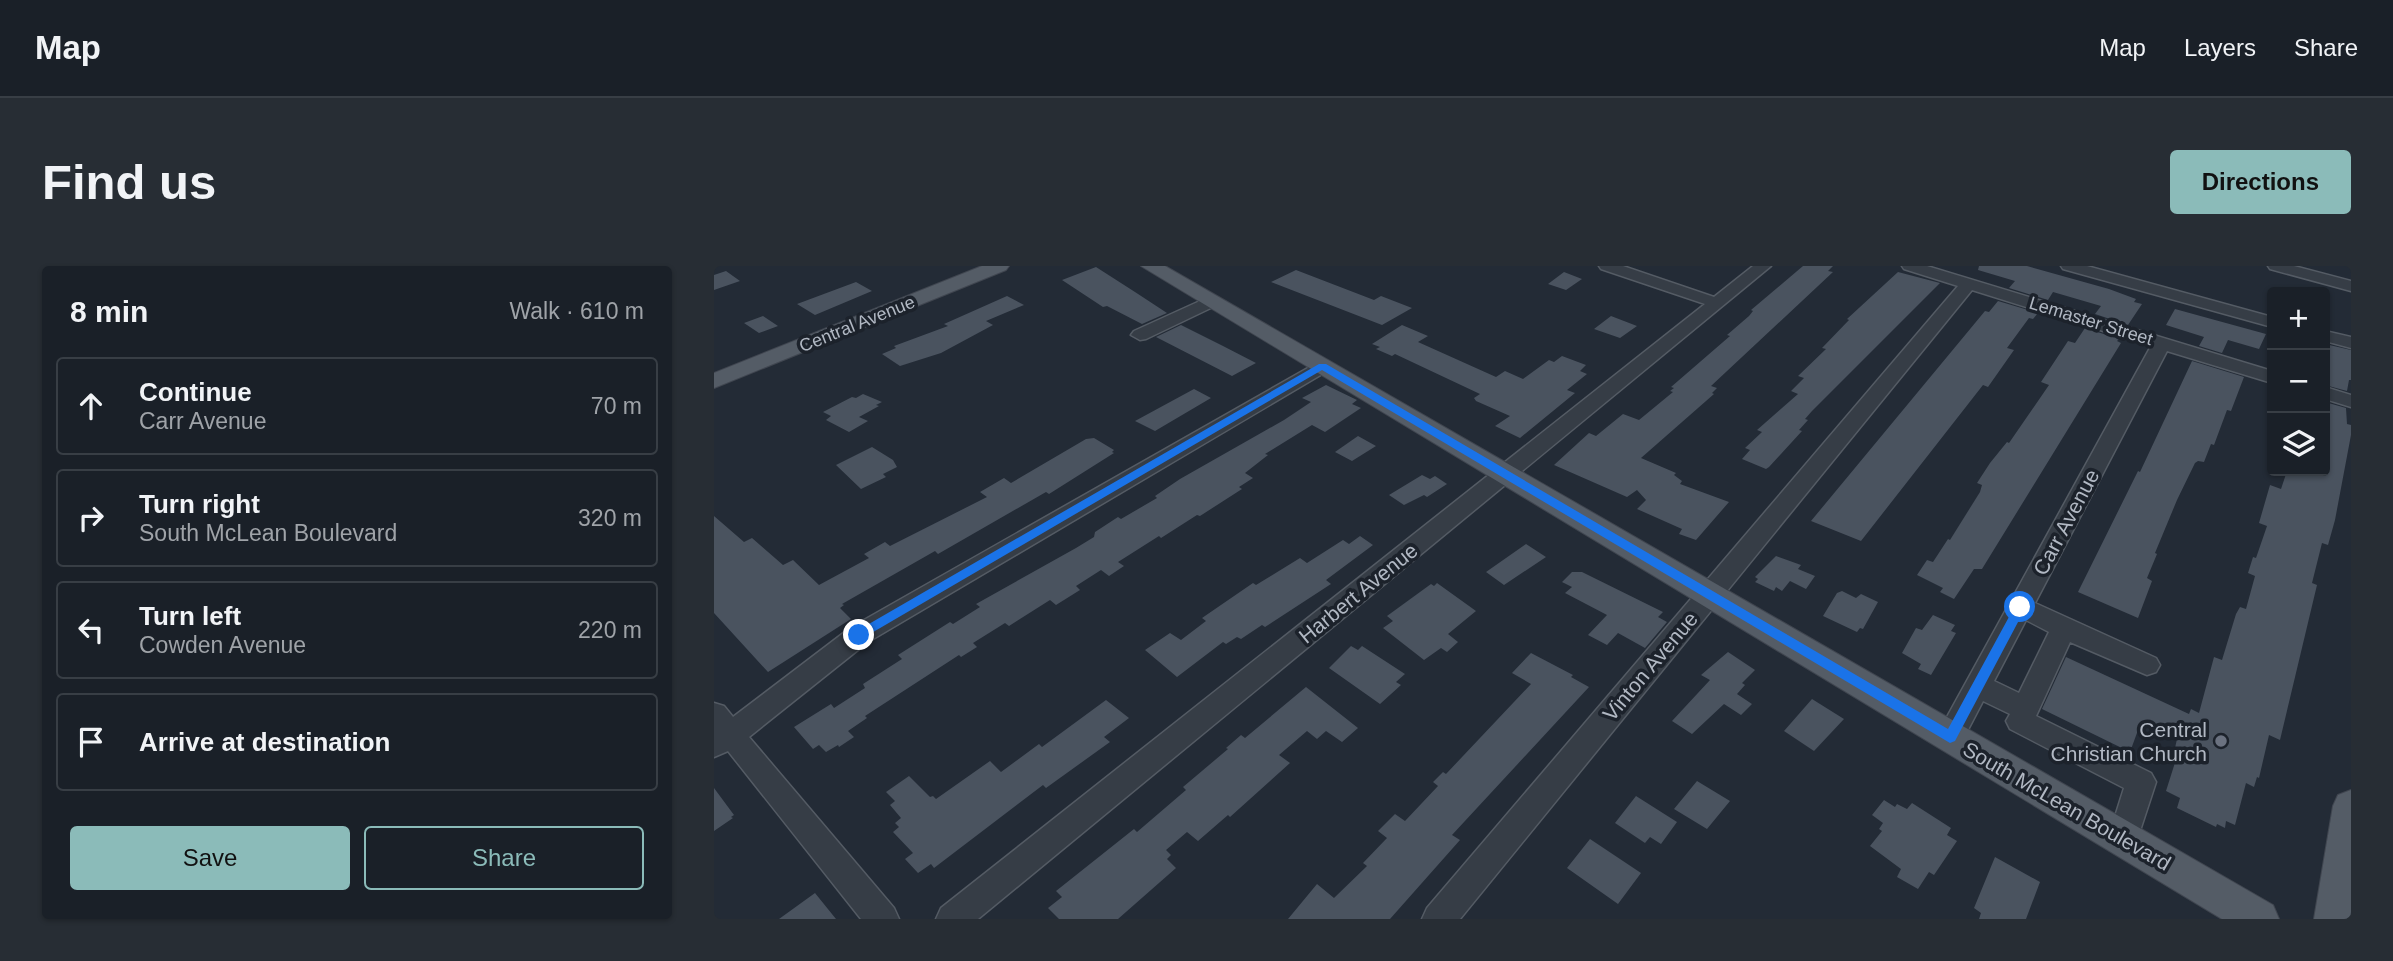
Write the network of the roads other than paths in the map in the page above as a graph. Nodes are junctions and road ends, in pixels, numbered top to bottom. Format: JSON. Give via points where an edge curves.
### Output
{"nodes":[{"id":1,"x":999,"y":266,"type":"edge"},
{"id":2,"x":1152,"y":266,"type":"edge"},
{"id":3,"x":1607,"y":266,"type":"edge"},
{"id":4,"x":1763,"y":266,"type":"edge"},
{"id":5,"x":1910,"y":266,"type":"edge"},
{"id":6,"x":2069,"y":266,"type":"edge"},
{"id":7,"x":2276,"y":266,"type":"edge"},
{"id":8,"x":2309,"y":266,"type":"edge"},
{"id":9,"x":2351,"y":277,"type":"edge"},
{"id":10,"x":1968,"y":284,"type":"junction"},
{"id":11,"x":2351,"y":286,"type":"edge"},
{"id":12,"x":1211,"y":301,"type":"junction"},
{"id":13,"x":1717,"y":303,"type":"junction"},
{"id":14,"x":2267,"y":321,"type":"edge"},
{"id":15,"x":1140,"y":335,"type":"dead end"},
{"id":16,"x":2330,"y":337,"type":"edge"},
{"id":17,"x":2162,"y":343,"type":"junction"},
{"id":18,"x":2351,"y":343,"type":"edge"},
{"id":19,"x":1322,"y":366,"type":"junction"},
{"id":20,"x":2267,"y":375,"type":"edge"},
{"id":21,"x":714,"y":381,"type":"edge"},
{"id":22,"x":2330,"y":395,"type":"edge"},
{"id":23,"x":2351,"y":401,"type":"edge"},
{"id":24,"x":1507,"y":474,"type":"junction"},
{"id":25,"x":1710,"y":595,"type":"junction"},
{"id":26,"x":2020,"y":607,"type":"junction"},
{"id":27,"x":2064,"y":628,"type":"junction"},
{"id":28,"x":2147,"y":665,"type":"dead end"},
{"id":29,"x":1978,"y":686,"type":"junction"},
{"id":30,"x":2026,"y":709,"type":"junction"},
{"id":31,"x":720,"y":731,"type":"edge"},
{"id":32,"x":1950,"y":737,"type":"junction"},
{"id":33,"x":2351,"y":806,"type":"edge"},
{"id":34,"x":2123,"y":839,"type":"junction"},
{"id":35,"x":882,"y":919,"type":"edge"},
{"id":36,"x":953,"y":919,"type":"edge"},
{"id":37,"x":1439,"y":919,"type":"edge"},
{"id":38,"x":2259,"y":919,"type":"edge"},
{"id":39,"x":2334,"y":919,"type":"edge"}],
"edges":[{"from":1,"to":21,"type":"main road","name":"Central Avenue"},
{"from":2,"to":12,"type":"main road","name":"South McLean Boulevard"},
{"from":3,"to":13,"type":"street"},
{"from":4,"to":13,"type":"street","name":"Harbert Avenue"},
{"from":5,"to":10,"type":"street","name":"Lemaster Street"},
{"from":6,"to":14,"type":"street"},
{"from":7,"to":11,"type":"street"},
{"from":8,"to":9,"type":"street"},
{"from":10,"to":17,"type":"street","name":"Lemaster Street"},
{"from":10,"to":25,"type":"street","name":"Vinton Avenue"},
{"from":12,"to":15,"type":"street"},
{"from":12,"to":19,"type":"main road","name":"South McLean Boulevard"},
{"from":13,"to":24,"type":"street","name":"Harbert Avenue"},
{"from":16,"to":18,"type":"street"},
{"from":17,"to":20,"type":"street","name":"Lemaster Street"},
{"from":17,"to":26,"type":"street","name":"Carr Avenue"},
{"from":19,"to":24,"type":"main road","name":"South McLean Boulevard"},
{"from":19,"to":31,"type":"street","via":[[859,635]]},
{"from":22,"to":23,"type":"street"},
{"from":24,"to":25,"type":"main road","name":"South McLean Boulevard"},
{"from":24,"to":36,"type":"street","name":"Harbert Avenue"},
{"from":25,"to":32,"type":"main road","name":"South McLean Boulevard"},
{"from":25,"to":37,"type":"street","name":"Vinton Avenue"},
{"from":26,"to":27,"type":"street"},
{"from":26,"to":29,"type":"street","name":"Carr Avenue"},
{"from":27,"to":28,"type":"street"},
{"from":27,"to":30,"type":"street"},
{"from":29,"to":30,"type":"street"},
{"from":29,"to":32,"type":"street","name":"Carr Avenue"},
{"from":30,"to":34,"type":"street","via":[[2021,721],[2141,782]]},
{"from":31,"to":35,"type":"street"},
{"from":32,"to":34,"type":"main road","name":"South McLean Boulevard"},
{"from":33,"to":39,"type":"main road"},
{"from":34,"to":38,"type":"main road","name":"South McLean Boulevard"}]}
